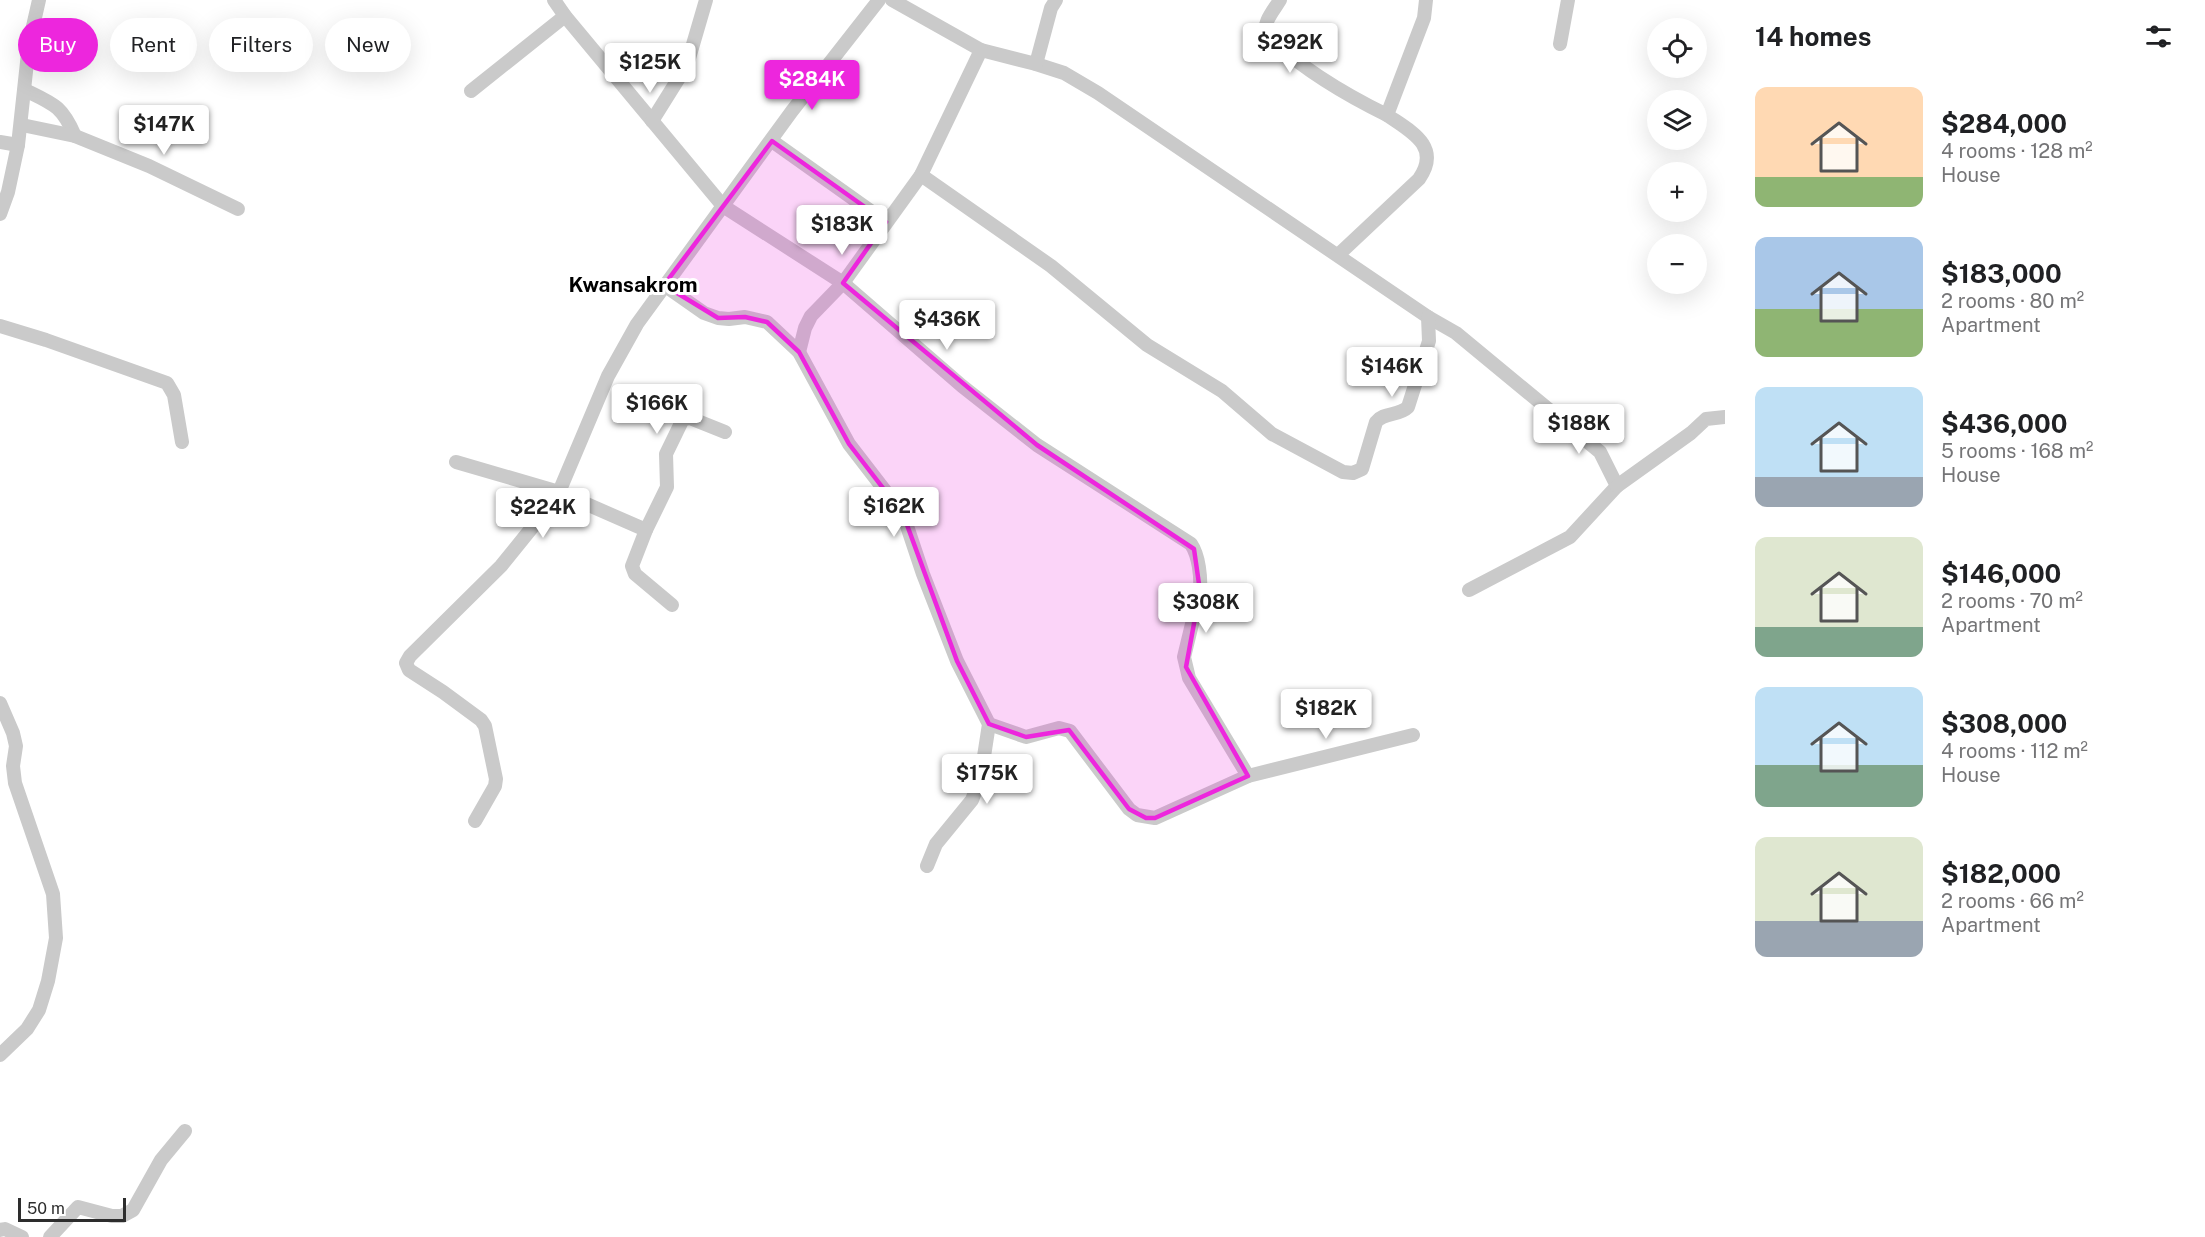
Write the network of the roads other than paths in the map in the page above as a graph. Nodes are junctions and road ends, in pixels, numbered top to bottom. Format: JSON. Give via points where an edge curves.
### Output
{"nodes":[{"id":1,"x":39,"y":0,"type":"edge"},
{"id":2,"x":554,"y":0,"type":"edge"},
{"id":3,"x":706,"y":0,"type":"edge"},
{"id":4,"x":879,"y":0,"type":"edge"},
{"id":5,"x":892,"y":0,"type":"edge"},
{"id":6,"x":1056,"y":0,"type":"edge"},
{"id":7,"x":1280,"y":0,"type":"edge"},
{"id":8,"x":1426,"y":0,"type":"edge"},
{"id":9,"x":1568,"y":0,"type":"edge"},
{"id":10,"x":566,"y":16,"type":"junction"},
{"id":11,"x":1560,"y":44,"type":"dead end"},
{"id":12,"x":981,"y":50,"type":"junction"},
{"id":13,"x":1036,"y":64,"type":"junction"},
{"id":14,"x":25,"y":90,"type":"junction"},
{"id":15,"x":471,"y":91,"type":"dead end"},
{"id":16,"x":1386,"y":115,"type":"junction"},
{"id":17,"x":652,"y":121,"type":"junction"},
{"id":18,"x":22,"y":125,"type":"junction"},
{"id":19,"x":75,"y":136,"type":"junction"},
{"id":20,"x":772,"y":141,"type":"junction"},
{"id":21,"x":0,"y":142,"type":"edge"},
{"id":22,"x":18,"y":145,"type":"junction"},
{"id":23,"x":921,"y":176,"type":"junction"},
{"id":24,"x":723,"y":206,"type":"junction"},
{"id":25,"x":238,"y":209,"type":"dead end"},
{"id":26,"x":0,"y":214,"type":"edge"},
{"id":27,"x":886,"y":222,"type":"junction"},
{"id":28,"x":1338,"y":255,"type":"junction"},
{"id":29,"x":843,"y":283,"type":"junction"},
{"id":30,"x":664,"y":285,"type":"junction"},
{"id":31,"x":1428,"y":317,"type":"junction"},
{"id":32,"x":0,"y":326,"type":"edge"},
{"id":33,"x":799,"y":352,"type":"junction"},
{"id":34,"x":1725,"y":417,"type":"edge"},
{"id":35,"x":725,"y":432,"type":"dead end"},
{"id":36,"x":182,"y":442,"type":"dead end"},
{"id":37,"x":456,"y":462,"type":"dead end"},
{"id":38,"x":514,"y":464,"type":"dead end"},
{"id":39,"x":511,"y":478,"type":"junction"},
{"id":40,"x":1617,"y":486,"type":"junction"},
{"id":41,"x":559,"y":492,"type":"junction"},
{"id":42,"x":646,"y":530,"type":"junction"},
{"id":43,"x":1469,"y":590,"type":"dead end"},
{"id":44,"x":672,"y":606,"type":"dead end"},
{"id":45,"x":0,"y":703,"type":"edge"},
{"id":46,"x":989,"y":724,"type":"junction"},
{"id":47,"x":1413,"y":735,"type":"dead end"},
{"id":48,"x":1248,"y":776,"type":"junction"},
{"id":49,"x":475,"y":820,"type":"dead end"},
{"id":50,"x":927,"y":866,"type":"dead end"},
{"id":51,"x":0,"y":1055,"type":"edge"},
{"id":52,"x":185,"y":1131,"type":"dead end"},
{"id":53,"x":0,"y":1230,"type":"edge"},
{"id":54,"x":22,"y":1237,"type":"edge"},
{"id":55,"x":50,"y":1237,"type":"edge"}],
"edges":[{"from":1,"to":14,"type":"street","via":[[29,44]]},
{"from":2,"to":10,"type":"street"},
{"from":3,"to":17,"type":"street","via":[[687,65]]},
{"from":4,"to":20,"type":"street"},
{"from":5,"to":12,"type":"street"},
{"from":6,"to":13,"type":"street"},
{"from":7,"to":16,"type":"street","via":[[1266,23],[1266,35],[1326,81]]},
{"from":8,"to":16,"type":"street","via":[[1424,18]]},
{"from":9,"to":11,"type":"street"},
{"from":10,"to":15,"type":"street"},
{"from":10,"to":17,"type":"street"},
{"from":12,"to":13,"type":"street"},
{"from":12,"to":23,"type":"street"},
{"from":13,"to":28,"type":"street","via":[[1064,73],[1098,93]]},
{"from":14,"to":18,"type":"street"},
{"from":14,"to":19,"type":"street","via":[[60,109]]},
{"from":16,"to":28,"type":"street","via":[[1422,141],[1427,160],[1425,171]]},
{"from":17,"to":24,"type":"street"},
{"from":18,"to":19,"type":"street"},
{"from":18,"to":22,"type":"street"},
{"from":19,"to":25,"type":"street"},
{"from":20,"to":24,"type":"street"},
{"from":20,"to":27,"type":"street"},
{"from":21,"to":22,"type":"street"},
{"from":22,"to":26,"type":"street"},
{"from":23,"to":27,"type":"street"},
{"from":23,"to":31,"type":"street","via":[[1051,266],[1147,345],[1222,391],[1272,434],[1343,472],[1362,469],[1379,418],[1408,407],[1429,341]]},
{"from":24,"to":29,"type":"street"},
{"from":24,"to":30,"type":"street"},
{"from":27,"to":29,"type":"street"},
{"from":28,"to":31,"type":"street"},
{"from":29,"to":33,"type":"street","via":[[811,316]]},
{"from":29,"to":48,"type":"street","via":[[1036,445],[1191,544],[1201,581],[1184,657],[1186,667]]},
{"from":30,"to":33,"type":"street","via":[[718,318],[745,316],[767,322]]},
{"from":30,"to":41,"type":"street","via":[[609,376]]},
{"from":31,"to":40,"type":"street","via":[[1456,333],[1600,452]]},
{"from":32,"to":36,"type":"street","via":[[167,383],[174,395]]},
{"from":33,"to":46,"type":"street","via":[[849,444],[903,514],[957,662]]},
{"from":34,"to":40,"type":"street","via":[[1706,419]]},
{"from":35,"to":42,"type":"street","via":[[690,418],[680,422],[666,454],[667,487]]},
{"from":37,"to":39,"type":"street"},
{"from":38,"to":39,"type":"street"},
{"from":39,"to":41,"type":"street"},
{"from":40,"to":43,"type":"street","via":[[1570,537]]},
{"from":41,"to":42,"type":"street"},
{"from":41,"to":49,"type":"street","via":[[501,566],[406,663],[485,726],[496,779]]},
{"from":42,"to":44,"type":"street","via":[[632,570]]},
{"from":45,"to":51,"type":"street","via":[[13,733],[15,783],[52,894],[57,938],[39,1010],[27,1029]]},
{"from":46,"to":48,"type":"street","via":[[1026,737],[1059,728],[1070,731],[1129,809],[1146,818],[1155,818]]},
{"from":46,"to":50,"type":"street","via":[[981,776],[972,800],[936,844]]},
{"from":47,"to":48,"type":"street"},
{"from":52,"to":55,"type":"street","via":[[161,1160],[133,1210],[112,1216],[78,1208]]},
{"from":53,"to":54,"type":"street"}]}
